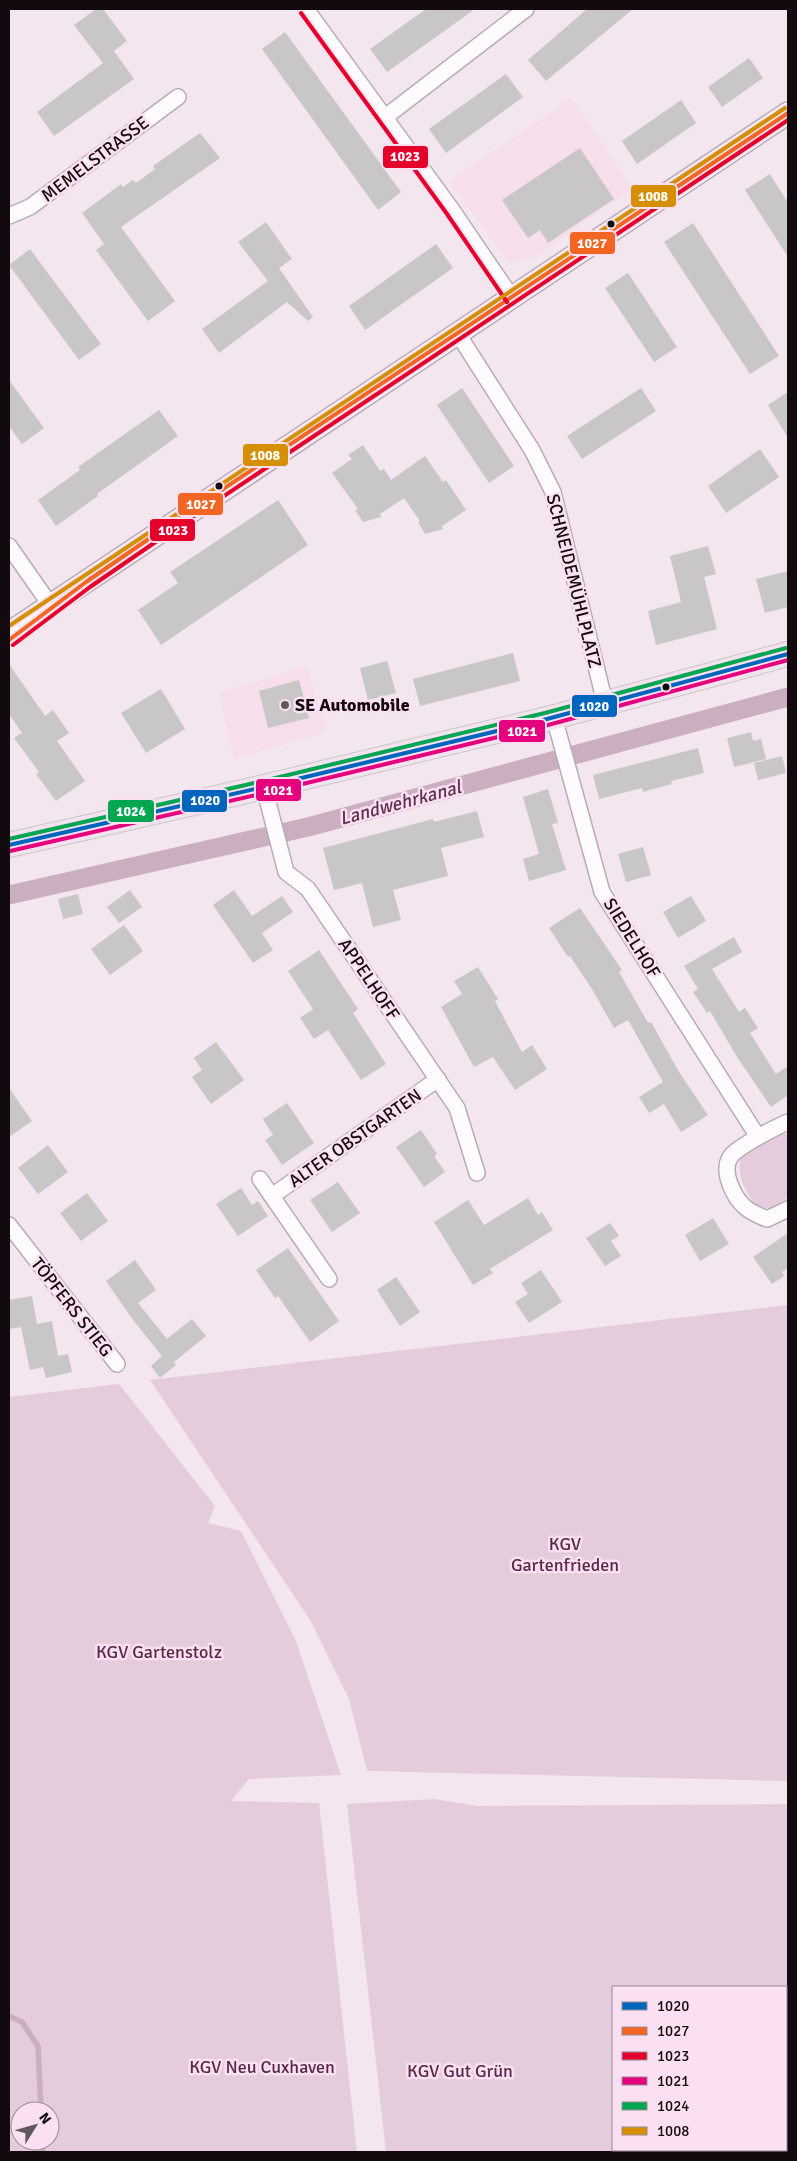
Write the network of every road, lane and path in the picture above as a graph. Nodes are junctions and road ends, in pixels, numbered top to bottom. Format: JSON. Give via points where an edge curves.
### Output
{"nodes":[{"id":1,"x":306,"y":9,"type":"edge"},
{"id":2,"x":526,"y":9,"type":"edge"},
{"id":3,"x":178,"y":97,"type":"dead end"},
{"id":4,"x":788,"y":113,"type":"edge"},
{"id":5,"x":384,"y":118,"type":"junction"},
{"id":6,"x":9,"y":216,"type":"edge"},
{"id":7,"x":512,"y":298,"type":"junction"},
{"id":8,"x":458,"y":334,"type":"junction"},
{"id":9,"x":9,"y":546,"type":"edge"},
{"id":10,"x":51,"y":606,"type":"junction"},
{"id":11,"x":9,"y":633,"type":"edge"},
{"id":12,"x":9,"y":640,"type":"edge"},
{"id":13,"x":788,"y":654,"type":"edge"},
{"id":14,"x":605,"y":703,"type":"junction"},
{"id":15,"x":554,"y":717,"type":"junction"},
{"id":16,"x":264,"y":787,"type":"junction"},
{"id":17,"x":9,"y":845,"type":"edge"},
{"id":18,"x":438,"y":1080,"type":"junction"},
{"id":19,"x":788,"y":1122,"type":"edge"},
{"id":20,"x":758,"y":1137,"type":"junction"},
{"id":21,"x":476,"y":1173,"type":"dead end"},
{"id":22,"x":260,"y":1179,"type":"dead end"},
{"id":23,"x":272,"y":1196,"type":"junction"},
{"id":24,"x":788,"y":1209,"type":"edge"},
{"id":25,"x":9,"y":1225,"type":"edge"},
{"id":26,"x":329,"y":1279,"type":"dead end"},
{"id":27,"x":117,"y":1364,"type":"dead end"}],
"edges":[{"from":1,"to":5,"type":"street"},
{"from":2,"to":5,"type":"street"},
{"from":3,"to":6,"type":"street","name":"MEMELSTRASSE","via":[[30,207]]},
{"from":4,"to":7,"type":"street"},
{"from":5,"to":7,"type":"street"},
{"from":7,"to":8,"type":"street"},
{"from":8,"to":10,"type":"street"},
{"from":8,"to":14,"type":"street","name":"SCHNEIDEMÜHLPLATZ","via":[[532,450],[553,492]]},
{"from":9,"to":10,"type":"street"},
{"from":10,"to":11,"type":"street"},
{"from":10,"to":12,"type":"street"},
{"from":13,"to":14,"type":"main road"},
{"from":14,"to":15,"type":"main road"},
{"from":15,"to":16,"type":"main road"},
{"from":15,"to":20,"type":"street","name":"SIEDELHOF","via":[[602,892]]},
{"from":16,"to":17,"type":"main road"},
{"from":16,"to":18,"type":"street","name":"APPELHOFF","via":[[286,872],[308,889]]},
{"from":18,"to":21,"type":"street","name":"APPELHOFF","via":[[457,1108]]},
{"from":18,"to":23,"type":"street","name":"ALTER OBSTGARTEN"},
{"from":19,"to":20,"type":"street"},
{"from":20,"to":24,"type":"street","via":[[732,1156],[727,1166],[728,1178],[745,1208],[754,1214],[767,1219]]},
{"from":22,"to":23,"type":"street","name":"ALTER OBSTGARTEN"},
{"from":23,"to":26,"type":"street","name":"ALTER OBSTGARTEN"},
{"from":25,"to":27,"type":"street","name":"TÖPFERS STIEG"}]}
